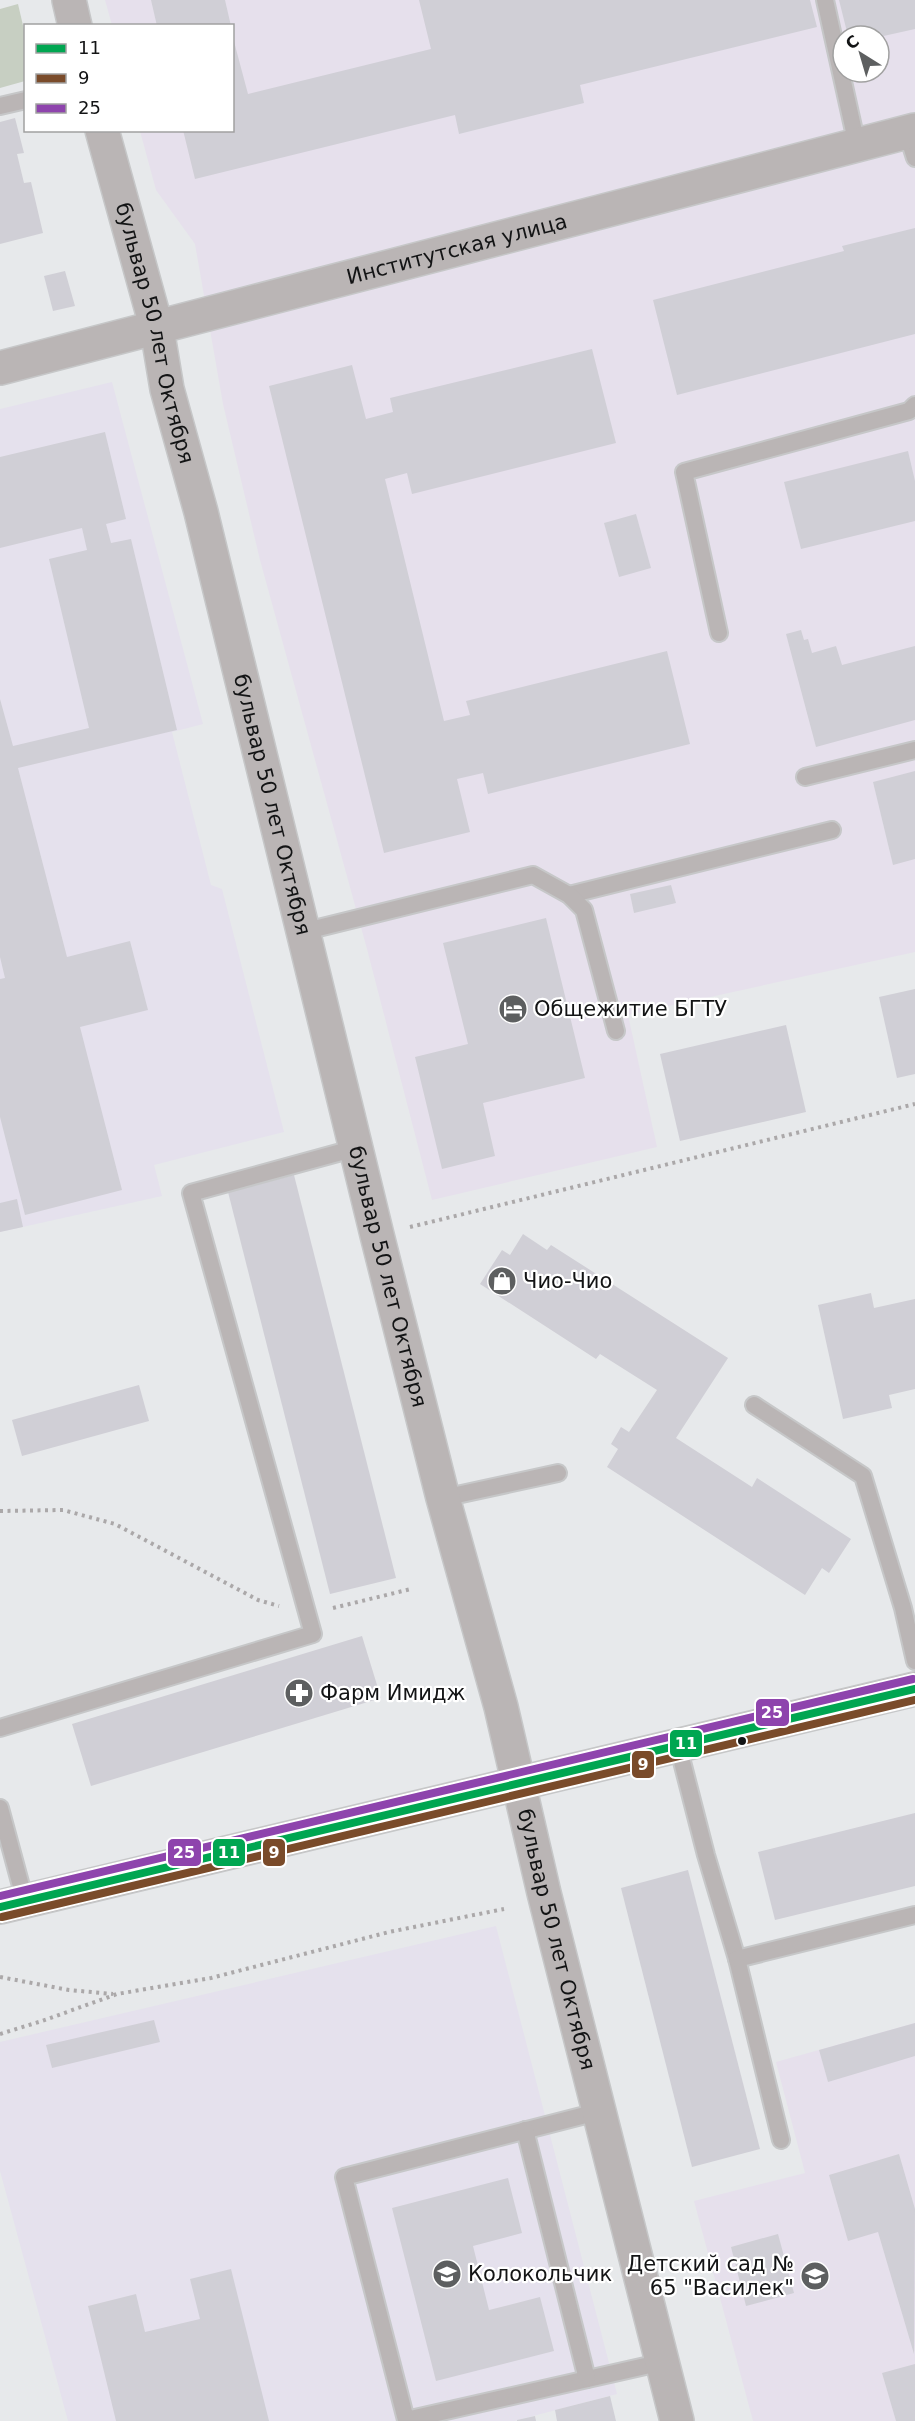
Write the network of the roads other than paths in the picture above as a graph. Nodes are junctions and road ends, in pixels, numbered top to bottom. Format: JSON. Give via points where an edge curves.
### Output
{"nodes":[{"id":1,"x":69,"y":0,"type":"edge"},
{"id":2,"x":825,"y":0,"type":"edge"},
{"id":3,"x":75,"y":24,"type":"edge"},
{"id":4,"x":24,"y":100,"type":"edge"},
{"id":5,"x":0,"y":106,"type":"edge"},
{"id":6,"x":103,"y":132,"type":"edge"},
{"id":7,"x":912,"y":140,"type":"edge"},
{"id":8,"x":857,"y":145,"type":"junction"},
{"id":9,"x":157,"y":329,"type":"junction"},
{"id":10,"x":0,"y":368,"type":"edge"},
{"id":11,"x":915,"y":405,"type":"edge"},
{"id":12,"x":719,"y":633,"type":"dead end"},
{"id":13,"x":915,"y":750,"type":"edge"},
{"id":14,"x":805,"y":777,"type":"dead end"},
{"id":15,"x":832,"y":830,"type":"dead end"},
{"id":16,"x":569,"y":895,"type":"junction"},
{"id":17,"x":302,"y":932,"type":"junction"},
{"id":18,"x":616,"y":1031,"type":"dead end"},
{"id":19,"x":356,"y":1148,"type":"junction"},
{"id":20,"x":754,"y":1405,"type":"dead end"},
{"id":21,"x":558,"y":1473,"type":"dead end"},
{"id":22,"x":443,"y":1498,"type":"junction"},
{"id":23,"x":915,"y":1661,"type":"edge"},
{"id":24,"x":915,"y":1689,"type":"edge"},
{"id":25,"x":0,"y":1728,"type":"edge"},
{"id":26,"x":678,"y":1746,"type":"junction"},
{"id":27,"x":518,"y":1783,"type":"junction"},
{"id":28,"x":0,"y":1808,"type":"edge"},
{"id":29,"x":12,"y":1904,"type":"edge"},
{"id":30,"x":915,"y":1915,"type":"edge"},
{"id":31,"x":737,"y":1959,"type":"junction"},
{"id":32,"x":601,"y":2111,"type":"junction"},
{"id":33,"x":525,"y":2130,"type":"junction"},
{"id":34,"x":781,"y":2139,"type":"dead end"},
{"id":35,"x":663,"y":2362,"type":"junction"},
{"id":36,"x":587,"y":2379,"type":"junction"},
{"id":37,"x":677,"y":2421,"type":"edge"}],
"edges":[{"from":1,"to":3,"type":"street"},
{"from":2,"to":8,"type":"lane"},
{"from":4,"to":5,"type":"lane"},
{"from":6,"to":9,"type":"street","name":"бульвар 50 лет Октября"},
{"from":7,"to":8,"type":"street","name":"Институтская улица"},
{"from":8,"to":9,"type":"street","name":"Институтская улица"},
{"from":9,"to":10,"type":"street","name":"Институтская улица"},
{"from":9,"to":17,"type":"street","name":"бульвар 50 лет Октября","via":[[167,389],[201,512]]},
{"from":11,"to":12,"type":"lane","via":[[909,411],[684,472]]},
{"from":13,"to":14,"type":"lane"},
{"from":15,"to":16,"type":"lane"},
{"from":16,"to":17,"type":"lane","via":[[533,875]]},
{"from":16,"to":18,"type":"lane","via":[[584,910]]},
{"from":17,"to":19,"type":"street","name":"бульвар 50 лет Октября"},
{"from":19,"to":22,"type":"street","name":"бульвар 50 лет Октября"},
{"from":19,"to":25,"type":"lane","via":[[191,1193],[313,1634]]},
{"from":20,"to":23,"type":"lane","via":[[862,1476],[903,1608]]},
{"from":21,"to":22,"type":"lane"},
{"from":22,"to":27,"type":"street","name":"бульвар 50 лет Октября"},
{"from":24,"to":26,"type":"main road"},
{"from":26,"to":27,"type":"main road"},
{"from":26,"to":31,"type":"lane"},
{"from":27,"to":29,"type":"main road"},
{"from":27,"to":32,"type":"street","name":"бульвар 50 лет Октября"},
{"from":28,"to":29,"type":"lane"},
{"from":30,"to":31,"type":"lane"},
{"from":31,"to":34,"type":"lane"},
{"from":32,"to":33,"type":"lane"},
{"from":32,"to":35,"type":"street","name":"бульвар 50 лет Октября"},
{"from":33,"to":36,"type":"lane"},
{"from":33,"to":36,"type":"lane","via":[[344,2177],[346,2188],[406,2420]]},
{"from":35,"to":36,"type":"lane"},
{"from":35,"to":37,"type":"street","name":"бульвар 50 лет Октября"}]}
